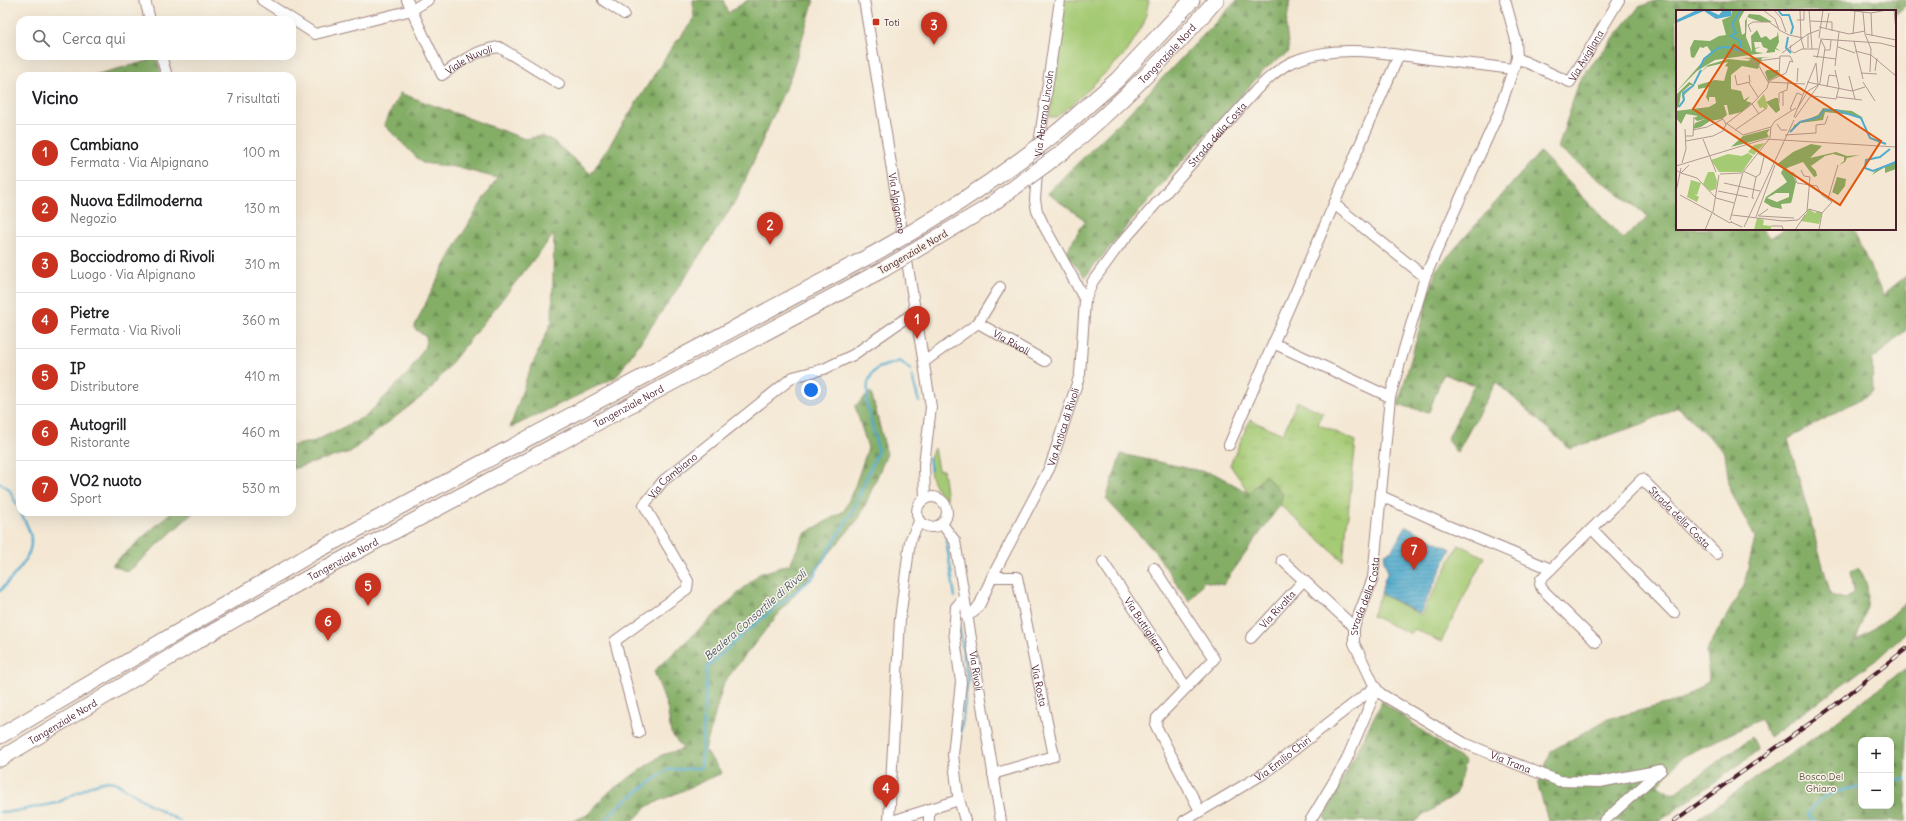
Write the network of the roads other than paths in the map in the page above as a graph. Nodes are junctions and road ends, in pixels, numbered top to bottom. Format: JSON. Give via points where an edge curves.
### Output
{"nodes":[{"id":1,"x":145,"y":0,"type":"edge"},
{"id":2,"x":262,"y":0,"type":"edge"},
{"id":3,"x":407,"y":0,"type":"edge"},
{"id":4,"x":428,"y":0,"type":"edge"},
{"id":5,"x":603,"y":0,"type":"edge"},
{"id":6,"x":864,"y":0,"type":"edge"},
{"id":7,"x":1060,"y":0,"type":"edge"},
{"id":8,"x":1192,"y":0,"type":"edge"},
{"id":9,"x":1216,"y":0,"type":"edge"},
{"id":10,"x":1505,"y":0,"type":"edge"},
{"id":11,"x":1619,"y":0,"type":"edge"},
{"id":12,"x":412,"y":10,"type":"junction"},
{"id":13,"x":624,"y":14,"type":"dead end"},
{"id":14,"x":149,"y":16,"type":"edge"},
{"id":15,"x":287,"y":16,"type":"edge"},
{"id":16,"x":296,"y":22,"type":"edge"},
{"id":17,"x":1399,"y":55,"type":"junction"},
{"id":18,"x":1517,"y":58,"type":"junction"},
{"id":19,"x":162,"y":60,"type":"edge"},
{"id":20,"x":1513,"y":69,"type":"junction"},
{"id":21,"x":166,"y":72,"type":"edge"},
{"id":22,"x":559,"y":84,"type":"dead end"},
{"id":23,"x":1334,"y":204,"type":"junction"},
{"id":24,"x":1425,"y":277,"type":"junction"},
{"id":25,"x":1000,"y":287,"type":"dead end"},
{"id":26,"x":1085,"y":300,"type":"junction"},
{"id":27,"x":916,"y":311,"type":"junction"},
{"id":28,"x":978,"y":323,"type":"junction"},
{"id":29,"x":1273,"y":343,"type":"junction"},
{"id":30,"x":1045,"y":361,"type":"dead end"},
{"id":31,"x":924,"y":362,"type":"junction"},
{"id":32,"x":1390,"y":397,"type":"junction"},
{"id":33,"x":1229,"y":445,"type":"dead end"},
{"id":34,"x":1381,"y":496,"type":"junction"},
{"id":35,"x":930,"y":498,"type":"junction"},
{"id":36,"x":920,"y":520,"type":"junction"},
{"id":37,"x":937,"y":526,"type":"junction"},
{"id":38,"x":1592,"y":529,"type":"junction"},
{"id":39,"x":910,"y":548,"type":"junction"},
{"id":40,"x":1717,"y":554,"type":"dead end"},
{"id":41,"x":1282,"y":560,"type":"dead end"},
{"id":42,"x":1103,"y":562,"type":"dead end"},
{"id":43,"x":1154,"y":568,"type":"dead end"},
{"id":44,"x":1550,"y":569,"type":"junction"},
{"id":45,"x":992,"y":577,"type":"junction"},
{"id":46,"x":1304,"y":580,"type":"junction"},
{"id":47,"x":963,"y":599,"type":"junction"},
{"id":48,"x":1674,"y":613,"type":"dead end"},
{"id":49,"x":966,"y":616,"type":"junction"},
{"id":50,"x":1354,"y":627,"type":"junction"},
{"id":51,"x":1251,"y":638,"type":"dead end"},
{"id":52,"x":1596,"y":642,"type":"dead end"},
{"id":53,"x":1186,"y":687,"type":"junction"},
{"id":54,"x":1375,"y":687,"type":"junction"},
{"id":55,"x":639,"y":733,"type":"dead end"},
{"id":56,"x":0,"y":736,"type":"edge"},
{"id":57,"x":0,"y":759,"type":"edge"},
{"id":58,"x":993,"y":774,"type":"junction"},
{"id":59,"x":959,"y":800,"type":"junction"},
{"id":60,"x":929,"y":809,"type":"junction"},
{"id":61,"x":1200,"y":811,"type":"junction"},
{"id":62,"x":1313,"y":819,"type":"edge"},
{"id":63,"x":891,"y":821,"type":"edge"},
{"id":64,"x":929,"y":821,"type":"edge"},
{"id":65,"x":965,"y":821,"type":"edge"},
{"id":66,"x":1001,"y":821,"type":"edge"},
{"id":67,"x":1184,"y":821,"type":"edge"},
{"id":68,"x":1604,"y":821,"type":"edge"}],
"edges":[{"from":1,"to":14,"type":"street"},
{"from":2,"to":15,"type":"street"},
{"from":3,"to":12,"type":"street","name":"Viale Nuvoli"},
{"from":4,"to":12,"type":"street"},
{"from":5,"to":13,"type":"street"},
{"from":6,"to":27,"type":"street","name":"Via Alpignano"},
{"from":7,"to":26,"type":"street","name":"Via Abramo Lincoln","via":[[1034,191],[1037,211],[1044,226]]},
{"from":8,"to":56,"type":"highway","name":"Tangenziale Nord","bridge":true,"via":[[1117,80],[1061,129],[968,198],[877,252],[313,553]]},
{"from":9,"to":57,"type":"highway","name":"Tangenziale Nord","bridge":true,"via":[[1139,86],[1064,151],[985,209],[884,270],[313,575]]},
{"from":10,"to":18,"type":"street","via":[[1516,40]]},
{"from":11,"to":18,"type":"street","name":"Via Avigliana","via":[[1570,82]]},
{"from":12,"to":16,"type":"street","via":[[315,34]]},
{"from":12,"to":22,"type":"street","name":"Viale Nuvoli","via":[[442,75],[472,55],[488,48],[499,47]]},
{"from":17,"to":20,"type":"street","name":"Strada della Costa"},
{"from":17,"to":23,"type":"street"},
{"from":17,"to":26,"type":"street","name":"Strada della Costa","via":[[1366,51],[1322,53],[1290,63],[1274,73],[1117,248],[1093,281]]},
{"from":18,"to":20,"type":"street","name":"Strada della Costa"},
{"from":19,"to":21,"type":"street"},
{"from":20,"to":24,"type":"street","name":"Strada della Costa","via":[[1498,114]]},
{"from":23,"to":24,"type":"street"},
{"from":23,"to":29,"type":"street"},
{"from":24,"to":32,"type":"street","name":"Strada della Costa"},
{"from":25,"to":28,"type":"street"},
{"from":26,"to":45,"type":"street","name":"Via Antica di Rivoli","via":[[1080,374],[1050,467]]},
{"from":27,"to":31,"type":"street","name":"Via Alpignano"},
{"from":27,"to":55,"type":"street","name":"Via Cambiano","via":[[853,355],[824,369],[793,377],[663,481],[644,505],[688,581],[687,589],[615,641]]},
{"from":28,"to":30,"type":"street","name":"Via Rivoli"},
{"from":28,"to":31,"type":"street"},
{"from":29,"to":32,"type":"street"},
{"from":29,"to":33,"type":"street"},
{"from":31,"to":35,"type":"street","name":"Via Alpignano","via":[[931,407],[925,454],[925,474]]},
{"from":32,"to":34,"type":"street","name":"Strada della Costa"},
{"from":34,"to":44,"type":"street"},
{"from":34,"to":50,"type":"street","name":"Strada della Costa","via":[[1373,578]]},
{"from":35,"to":36,"type":"street","via":[[917,511]]},
{"from":35,"to":37,"type":"street","via":[[944,502],[948,511],[945,520]]},
{"from":36,"to":37,"type":"street","name":"Via Rivoli","via":[[923,524]]},
{"from":36,"to":39,"type":"street","via":[[912,535]]},
{"from":37,"to":39,"type":"street","via":[[920,534]]},
{"from":37,"to":47,"type":"street","name":"Via Rivoli","via":[[955,541]]},
{"from":38,"to":40,"type":"street","name":"Strada della Costa","via":[[1642,479]]},
{"from":38,"to":44,"type":"street","name":"Strada della Costa"},
{"from":38,"to":48,"type":"street"},
{"from":39,"to":63,"type":"street","via":[[900,619]]},
{"from":41,"to":46,"type":"street"},
{"from":42,"to":53,"type":"street","name":"Via Buttigliera"},
{"from":43,"to":53,"type":"street","via":[[1214,659]]},
{"from":44,"to":52,"type":"street","name":"Strada della Costa","via":[[1541,579],[1542,589]]},
{"from":45,"to":49,"type":"street","name":"Via Antica di Rivoli","via":[[980,604],[974,612]]},
{"from":45,"to":58,"type":"street","name":"Via Rosta","via":[[1017,577],[1054,756]]},
{"from":46,"to":50,"type":"street"},
{"from":46,"to":51,"type":"street","name":"Via Rivalta"},
{"from":47,"to":49,"type":"street","name":"Via Rivoli"},
{"from":47,"to":59,"type":"street","via":[[956,607],[954,632],[961,682],[953,755]]},
{"from":49,"to":58,"type":"street","name":"Via Rivoli"},
{"from":50,"to":54,"type":"street","name":"Strada della Costa","via":[[1354,644]]},
{"from":53,"to":61,"type":"street","via":[[1157,718],[1156,726]]},
{"from":54,"to":61,"type":"street","name":"Via Emilio Chiri","via":[[1263,774]]},
{"from":54,"to":62,"type":"street","via":[[1346,761]]},
{"from":54,"to":68,"type":"street","name":"Via Trana","via":[[1381,694],[1464,743],[1559,781],[1600,782],[1661,770]]},
{"from":58,"to":66,"type":"street","name":"Via Rivoli"},
{"from":59,"to":60,"type":"street"},
{"from":59,"to":65,"type":"street"},
{"from":60,"to":63,"type":"street"},
{"from":60,"to":64,"type":"street"},
{"from":61,"to":67,"type":"street","name":"Via Emilio Chiri"}]}
